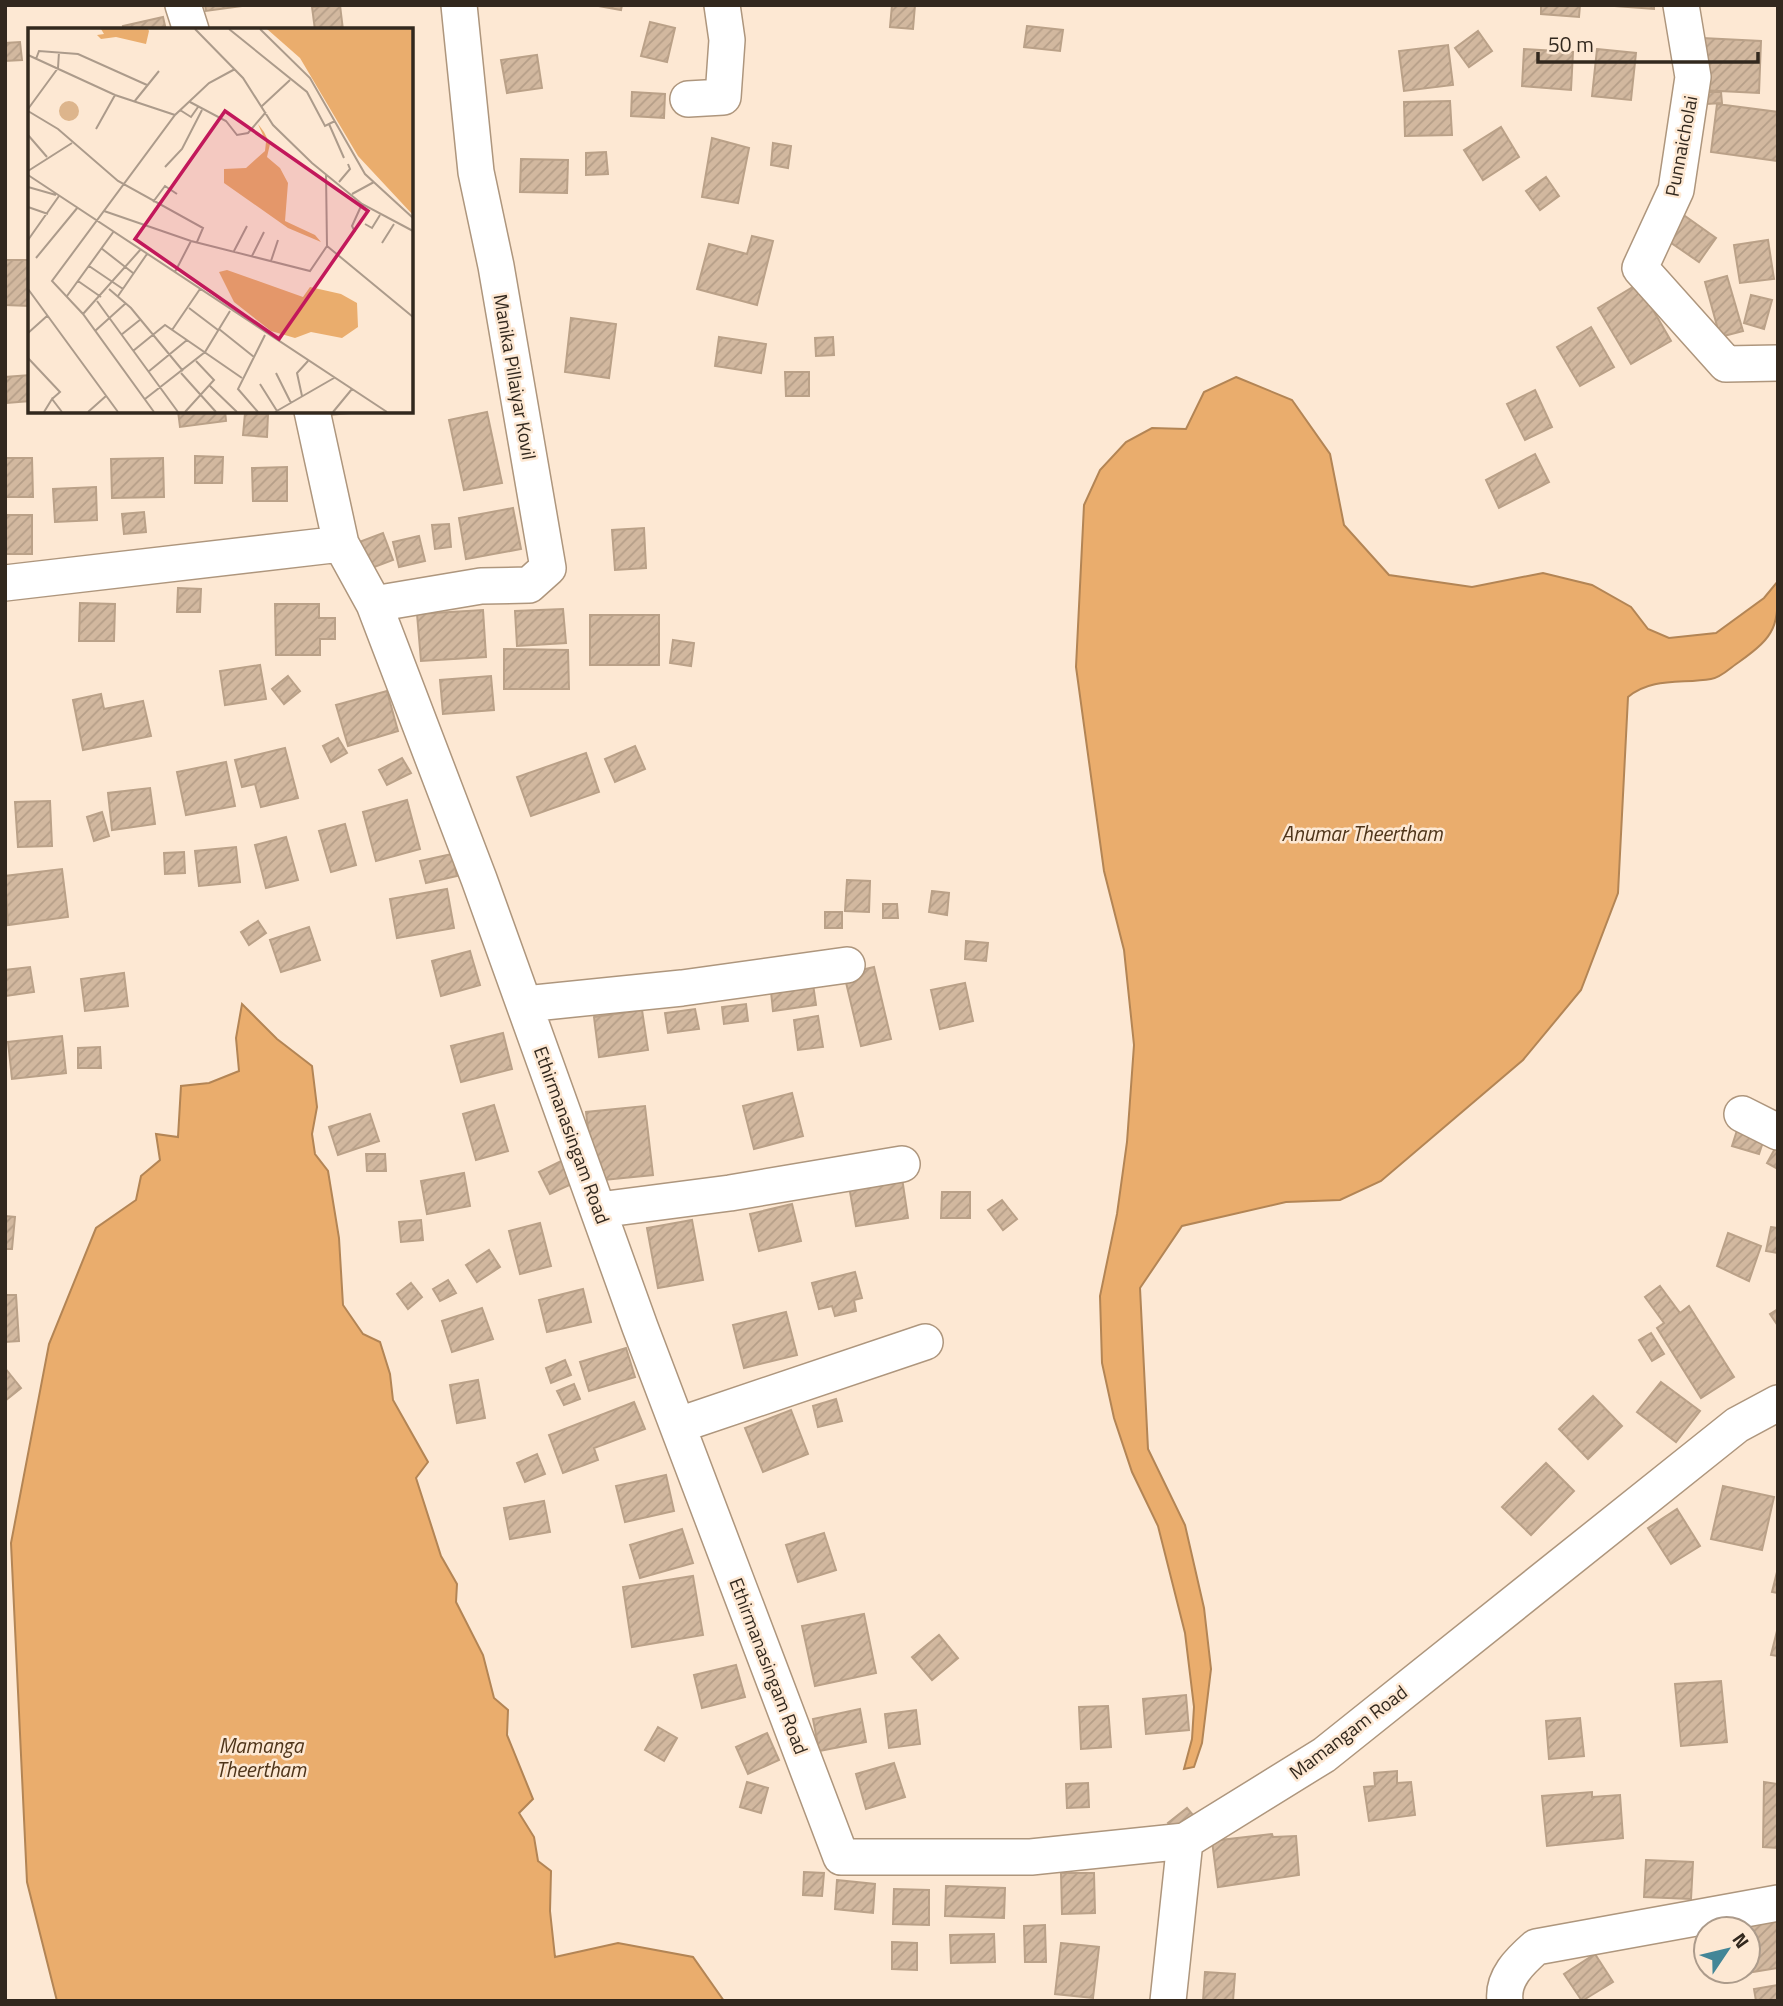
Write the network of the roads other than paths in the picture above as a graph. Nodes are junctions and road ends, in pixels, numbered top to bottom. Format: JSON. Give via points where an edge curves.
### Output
{"nodes":[{"id":1,"x":183,"y":5,"type":"edge"},
{"id":2,"x":459,"y":5,"type":"edge"},
{"id":3,"x":722,"y":5,"type":"edge"},
{"id":4,"x":1681,"y":5,"type":"edge"},
{"id":5,"x":190,"y":28,"type":"edge"},
{"id":6,"x":688,"y":99,"type":"dead end"},
{"id":7,"x":1778,"y":363,"type":"edge"},
{"id":8,"x":312,"y":413,"type":"edge"},
{"id":9,"x":341,"y":544,"type":"junction"},
{"id":10,"x":5,"y":583,"type":"edge"},
{"id":11,"x":374,"y":604,"type":"junction"},
{"id":12,"x":847,"y":965,"type":"dead end"},
{"id":13,"x":525,"y":1004,"type":"junction"},
{"id":14,"x":1742,"y":1114,"type":"dead end"},
{"id":15,"x":1778,"y":1132,"type":"edge"},
{"id":16,"x":902,"y":1164,"type":"dead end"},
{"id":17,"x":598,"y":1210,"type":"junction"},
{"id":18,"x":925,"y":1342,"type":"dead end"},
{"id":19,"x":1778,"y":1403,"type":"edge"},
{"id":20,"x":679,"y":1425,"type":"junction"},
{"id":21,"x":1185,"y":1841,"type":"junction"},
{"id":22,"x":841,"y":1857,"type":"joint"},
{"id":23,"x":1778,"y":1903,"type":"edge"},
{"id":24,"x":1168,"y":2001,"type":"edge"},
{"id":25,"x":1505,"y":2001,"type":"edge"}],
"edges":[{"from":1,"to":5,"type":"street"},
{"from":2,"to":11,"type":"street","name":"Manika Pillaiyar Kovil","via":[[476,172],[548,568],[529,584],[481,586]]},
{"from":3,"to":6,"type":"street","via":[[727,40],[723,97]]},
{"from":4,"to":7,"type":"street","name":"Punnaicholai","via":[[1693,78],[1676,190],[1640,268],[1726,364]]},
{"from":8,"to":9,"type":"street","name":"Ethirmanasingam Road"},
{"from":9,"to":10,"type":"street"},
{"from":9,"to":11,"type":"street","name":"Ethirmanasingam Road"},
{"from":11,"to":13,"type":"street","name":"Ethirmanasingam Road"},
{"from":12,"to":13,"type":"street"},
{"from":13,"to":17,"type":"street","name":"Ethirmanasingam Road"},
{"from":14,"to":15,"type":"street"},
{"from":16,"to":17,"type":"street"},
{"from":17,"to":20,"type":"street","name":"Ethirmanasingam Road"},
{"from":18,"to":20,"type":"street"},
{"from":19,"to":21,"type":"street","name":"Mamangam Road","via":[[1737,1424],[1324,1755]]},
{"from":20,"to":22,"type":"street","name":"Ethirmanasingam Road"},
{"from":21,"to":22,"type":"street","name":"Mamangam Road","via":[[1031,1857]]},
{"from":21,"to":24,"type":"street"},
{"from":23,"to":25,"type":"street","via":[[1536,1947],[1515,1965]]}]}
